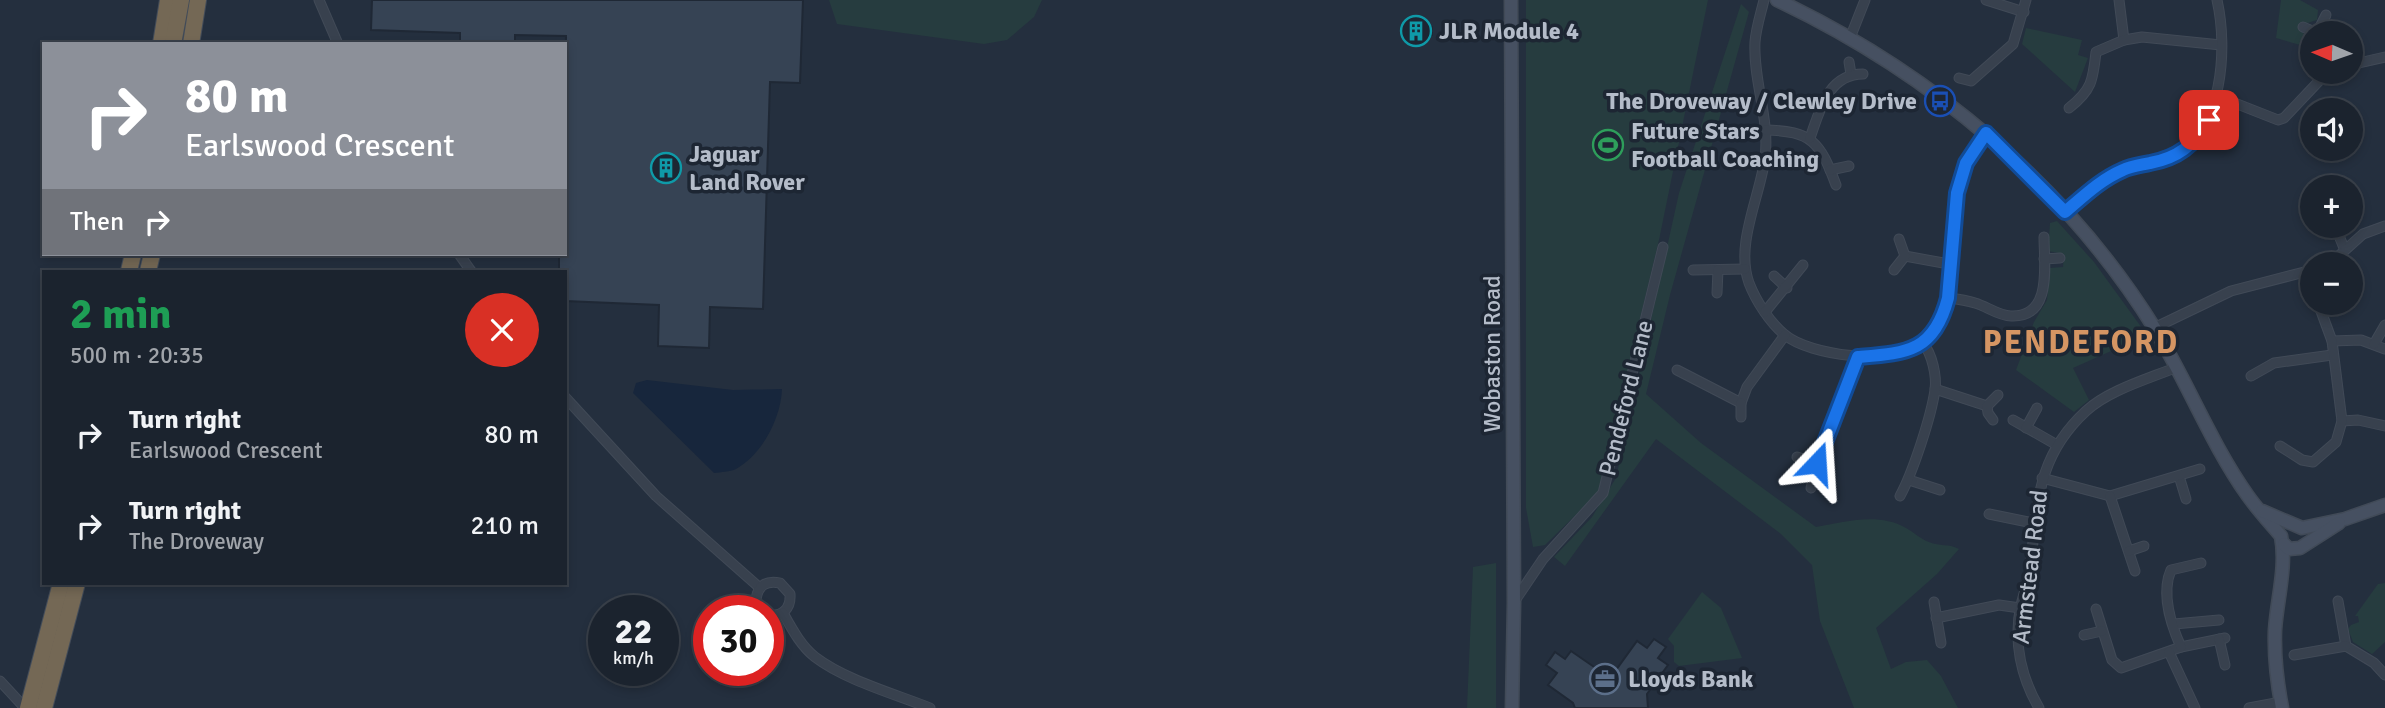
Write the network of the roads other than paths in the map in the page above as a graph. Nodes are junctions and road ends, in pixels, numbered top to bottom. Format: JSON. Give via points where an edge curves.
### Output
{"nodes":[{"id":1,"x":168,"y":0,"type":"edge"},
{"id":2,"x":181,"y":0,"type":"edge"},
{"id":3,"x":198,"y":0,"type":"edge"},
{"id":4,"x":319,"y":0,"type":"edge"},
{"id":5,"x":1511,"y":0,"type":"edge"},
{"id":6,"x":1763,"y":0,"type":"edge"},
{"id":7,"x":1777,"y":0,"type":"edge"},
{"id":8,"x":1865,"y":0,"type":"edge"},
{"id":9,"x":1986,"y":0,"type":"edge"},
{"id":10,"x":2026,"y":0,"type":"edge"},
{"id":11,"x":2119,"y":0,"type":"edge"},
{"id":12,"x":2217,"y":0,"type":"edge"},
{"id":13,"x":2024,"y":12,"type":"junction"},
{"id":14,"x":2326,"y":15,"type":"dead end"},
{"id":15,"x":2323,"y":21,"type":"edge"},
{"id":16,"x":1850,"y":38,"type":"junction"},
{"id":17,"x":2124,"y":40,"type":"junction"},
{"id":18,"x":160,"y":42,"type":"edge"},
{"id":19,"x":173,"y":42,"type":"edge"},
{"id":20,"x":191,"y":42,"type":"edge"},
{"id":21,"x":337,"y":42,"type":"edge"},
{"id":22,"x":2221,"y":45,"type":"junction"},
{"id":23,"x":2082,"y":51,"type":"dead end"},
{"id":24,"x":2095,"y":52,"type":"junction"},
{"id":25,"x":2385,"y":57,"type":"edge"},
{"id":26,"x":1849,"y":62,"type":"dead end"},
{"id":27,"x":2363,"y":62,"type":"edge"},
{"id":28,"x":1852,"y":74,"type":"junction"},
{"id":29,"x":1863,"y":74,"type":"dead end"},
{"id":30,"x":1959,"y":78,"type":"dead end"},
{"id":31,"x":2316,"y":84,"type":"edge"},
{"id":32,"x":2217,"y":96,"type":"junction"},
{"id":33,"x":2068,"y":108,"type":"dead end"},
{"id":34,"x":1765,"y":130,"type":"junction"},
{"id":35,"x":1986,"y":133,"type":"junction"},
{"id":36,"x":1810,"y":138,"type":"junction"},
{"id":37,"x":1849,"y":166,"type":"dead end"},
{"id":38,"x":1830,"y":170,"type":"junction"},
{"id":39,"x":1836,"y":185,"type":"dead end"},
{"id":40,"x":2065,"y":212,"type":"junction"},
{"id":41,"x":2385,"y":226,"type":"edge"},
{"id":42,"x":2044,"y":237,"type":"dead end"},
{"id":43,"x":2340,"y":238,"type":"edge"},
{"id":44,"x":1899,"y":239,"type":"dead end"},
{"id":45,"x":1663,"y":247,"type":"dead end"},
{"id":46,"x":2344,"y":248,"type":"junction"},
{"id":47,"x":2340,"y":252,"type":"edge"},
{"id":48,"x":1905,"y":257,"type":"junction"},
{"id":49,"x":2060,"y":258,"type":"dead end"},
{"id":50,"x":2044,"y":259,"type":"junction"},
{"id":51,"x":1950,"y":264,"type":"junction"},
{"id":52,"x":1803,"y":265,"type":"dead end"},
{"id":53,"x":1693,"y":270,"type":"dead end"},
{"id":54,"x":1718,"y":270,"type":"junction"},
{"id":55,"x":1745,"y":270,"type":"junction"},
{"id":56,"x":1894,"y":270,"type":"dead end"},
{"id":57,"x":2300,"y":273,"type":"edge"},
{"id":58,"x":1774,"y":276,"type":"dead end"},
{"id":59,"x":1787,"y":288,"type":"junction"},
{"id":60,"x":1717,"y":293,"type":"dead end"},
{"id":61,"x":1948,"y":298,"type":"junction"},
{"id":62,"x":1765,"y":312,"type":"junction"},
{"id":63,"x":2322,"y":315,"type":"edge"},
{"id":64,"x":2385,"y":325,"type":"edge"},
{"id":65,"x":2154,"y":328,"type":"junction"},
{"id":66,"x":1785,"y":335,"type":"junction"},
{"id":67,"x":2332,"y":341,"type":"junction"},
{"id":68,"x":1923,"y":342,"type":"junction"},
{"id":69,"x":2374,"y":344,"type":"junction"},
{"id":70,"x":2385,"y":349,"type":"edge"},
{"id":71,"x":2332,"y":355,"type":"junction"},
{"id":72,"x":1858,"y":357,"type":"junction"},
{"id":73,"x":2177,"y":367,"type":"junction"},
{"id":74,"x":1677,"y":370,"type":"dead end"},
{"id":75,"x":2251,"y":376,"type":"dead end"},
{"id":76,"x":1935,"y":389,"type":"junction"},
{"id":77,"x":1998,"y":395,"type":"dead end"},
{"id":78,"x":567,"y":399,"type":"edge"},
{"id":79,"x":1741,"y":403,"type":"junction"},
{"id":80,"x":1987,"y":405,"type":"junction"},
{"id":81,"x":2037,"y":408,"type":"dead end"},
{"id":82,"x":1741,"y":417,"type":"dead end"},
{"id":83,"x":1993,"y":420,"type":"dead end"},
{"id":84,"x":2013,"y":420,"type":"dead end"},
{"id":85,"x":2342,"y":421,"type":"junction"},
{"id":86,"x":2385,"y":426,"type":"edge"},
{"id":87,"x":2026,"y":428,"type":"junction"},
{"id":88,"x":2057,"y":445,"type":"junction"},
{"id":89,"x":2280,"y":446,"type":"dead end"},
{"id":90,"x":1797,"y":457,"type":"dead end"},
{"id":91,"x":1817,"y":463,"type":"junction"},
{"id":92,"x":2200,"y":469,"type":"dead end"},
{"id":93,"x":2179,"y":476,"type":"junction"},
{"id":94,"x":2042,"y":478,"type":"junction"},
{"id":95,"x":1909,"y":480,"type":"junction"},
{"id":96,"x":1811,"y":488,"type":"dead end"},
{"id":97,"x":1940,"y":490,"type":"dead end"},
{"id":98,"x":1900,"y":496,"type":"dead end"},
{"id":99,"x":2110,"y":496,"type":"junction"},
{"id":100,"x":2186,"y":499,"type":"dead end"},
{"id":101,"x":2385,"y":505,"type":"edge"},
{"id":102,"x":2259,"y":509,"type":"junction"},
{"id":103,"x":1989,"y":514,"type":"dead end"},
{"id":104,"x":2345,"y":519,"type":"junction"},
{"id":105,"x":2033,"y":523,"type":"junction"},
{"id":106,"x":2297,"y":526,"type":"junction"},
{"id":107,"x":2283,"y":540,"type":"junction"},
{"id":108,"x":2144,"y":546,"type":"dead end"},
{"id":109,"x":2301,"y":546,"type":"junction"},
{"id":110,"x":2129,"y":551,"type":"junction"},
{"id":111,"x":2201,"y":563,"type":"dead end"},
{"id":112,"x":2135,"y":571,"type":"dead end"},
{"id":113,"x":60,"y":585,"type":"edge"},
{"id":114,"x":76,"y":585,"type":"edge"},
{"id":115,"x":2281,"y":586,"type":"junction"},
{"id":116,"x":760,"y":588,"type":"junction"},
{"id":117,"x":757,"y":595,"type":"edge"},
{"id":118,"x":2337,"y":601,"type":"dead end"},
{"id":119,"x":1934,"y":602,"type":"dead end"},
{"id":120,"x":1514,"y":603,"type":"junction"},
{"id":121,"x":2020,"y":608,"type":"junction"},
{"id":122,"x":2096,"y":609,"type":"dead end"},
{"id":123,"x":784,"y":612,"type":"edge"},
{"id":124,"x":784,"y":615,"type":"edge"},
{"id":125,"x":1936,"y":618,"type":"junction"},
{"id":126,"x":2219,"y":620,"type":"dead end"},
{"id":127,"x":2174,"y":624,"type":"junction"},
{"id":128,"x":2102,"y":631,"type":"junction"},
{"id":129,"x":2084,"y":635,"type":"dead end"},
{"id":130,"x":1941,"y":643,"type":"dead end"},
{"id":131,"x":2346,"y":646,"type":"junction"},
{"id":132,"x":2181,"y":647,"type":"junction"},
{"id":133,"x":2169,"y":652,"type":"junction"},
{"id":134,"x":2294,"y":655,"type":"dead end"},
{"id":135,"x":2225,"y":665,"type":"dead end"},
{"id":136,"x":2385,"y":674,"type":"edge"},
{"id":137,"x":0,"y":681,"type":"edge"},
{"id":138,"x":2281,"y":705,"type":"edge"},
{"id":139,"x":27,"y":708,"type":"edge"},
{"id":140,"x":44,"y":708,"type":"edge"},
{"id":141,"x":930,"y":708,"type":"edge"},
{"id":142,"x":1512,"y":708,"type":"edge"},
{"id":143,"x":2039,"y":708,"type":"edge"},
{"id":144,"x":2195,"y":708,"type":"edge"},
{"id":145,"x":2249,"y":708,"type":"edge"}],
"edges":[{"from":1,"to":18,"type":"highway"},
{"from":2,"to":19,"type":"highway"},
{"from":3,"to":20,"type":"highway"},
{"from":4,"to":21,"type":"street"},
{"from":5,"to":120,"type":"street","name":"Wobaston Road"},
{"from":6,"to":34,"type":"street","via":[[1755,41]]},
{"from":7,"to":16,"type":"street"},
{"from":8,"to":16,"type":"street"},
{"from":9,"to":13,"type":"street"},
{"from":10,"to":13,"type":"street"},
{"from":11,"to":17,"type":"street"},
{"from":12,"to":22,"type":"street"},
{"from":13,"to":30,"type":"street","via":[[2013,44],[1970,82]]},
{"from":14,"to":15,"type":"street"},
{"from":16,"to":35,"type":"street","via":[[1932,91]]},
{"from":17,"to":22,"type":"street","via":[[2173,38]]},
{"from":17,"to":24,"type":"street"},
{"from":22,"to":32,"type":"street"},
{"from":23,"to":24,"type":"street"},
{"from":24,"to":33,"type":"street","via":[[2092,82],[2084,97]]},
{"from":25,"to":27,"type":"street"},
{"from":26,"to":28,"type":"street"},
{"from":28,"to":29,"type":"street"},
{"from":28,"to":36,"type":"street","via":[[1841,78],[1823,101]]},
{"from":31,"to":32,"type":"street","via":[[2278,120]]},
{"from":32,"to":40,"type":"street","via":[[2202,132],[2187,149],[2170,159],[2125,168],[2097,183]]},
{"from":34,"to":36,"type":"street","via":[[1785,130]]},
{"from":34,"to":55,"type":"street","via":[[1765,155]]},
{"from":35,"to":40,"type":"street"},
{"from":35,"to":51,"type":"street","via":[[1966,163],[1957,193]]},
{"from":36,"to":38,"type":"street"},
{"from":37,"to":38,"type":"street"},
{"from":38,"to":39,"type":"street"},
{"from":40,"to":65,"type":"street","via":[[2121,278]]},
{"from":41,"to":46,"type":"street"},
{"from":42,"to":50,"type":"street"},
{"from":43,"to":46,"type":"street"},
{"from":44,"to":48,"type":"street"},
{"from":45,"to":120,"type":"street","name":"Pendeford Lane","via":[[1603,493],[1543,559]]},
{"from":46,"to":47,"type":"street"},
{"from":48,"to":51,"type":"street"},
{"from":48,"to":56,"type":"street"},
{"from":49,"to":50,"type":"street"},
{"from":50,"to":61,"type":"street","via":[[2042,298],[2030,311],[2010,316]]},
{"from":51,"to":61,"type":"street"},
{"from":52,"to":59,"type":"street"},
{"from":53,"to":54,"type":"street"},
{"from":54,"to":55,"type":"street"},
{"from":54,"to":60,"type":"street"},
{"from":55,"to":62,"type":"street"},
{"from":57,"to":65,"type":"street","via":[[2231,291]]},
{"from":58,"to":59,"type":"street"},
{"from":59,"to":62,"type":"street"},
{"from":61,"to":68,"type":"street","via":[[1934,332]]},
{"from":62,"to":66,"type":"street"},
{"from":63,"to":67,"type":"street"},
{"from":64,"to":69,"type":"street"},
{"from":65,"to":73,"type":"street"},
{"from":66,"to":72,"type":"street","via":[[1812,348]]},
{"from":66,"to":79,"type":"street","via":[[1747,387]]},
{"from":67,"to":69,"type":"street"},
{"from":67,"to":71,"type":"street"},
{"from":68,"to":72,"type":"street","via":[[1914,349]]},
{"from":68,"to":76,"type":"street","via":[[1929,350]]},
{"from":69,"to":70,"type":"street"},
{"from":71,"to":75,"type":"street","via":[[2274,363]]},
{"from":71,"to":85,"type":"street"},
{"from":72,"to":91,"type":"street"},
{"from":73,"to":88,"type":"street","name":"Armstead Road","via":[[2088,409]]},
{"from":73,"to":102,"type":"street","via":[[2235,477]]},
{"from":74,"to":79,"type":"street"},
{"from":76,"to":80,"type":"street"},
{"from":76,"to":95,"type":"street"},
{"from":77,"to":80,"type":"street"},
{"from":78,"to":116,"type":"street","via":[[656,496]]},
{"from":79,"to":82,"type":"street"},
{"from":80,"to":83,"type":"street"},
{"from":81,"to":87,"type":"street"},
{"from":84,"to":87,"type":"street"},
{"from":85,"to":86,"type":"street"},
{"from":85,"to":89,"type":"street","via":[[2336,442],[2313,461],[2302,460]]},
{"from":87,"to":88,"type":"street"},
{"from":88,"to":94,"type":"street","name":"Armstead Road"},
{"from":90,"to":91,"type":"street"},
{"from":91,"to":96,"type":"street"},
{"from":92,"to":93,"type":"street"},
{"from":93,"to":99,"type":"street"},
{"from":93,"to":100,"type":"street"},
{"from":94,"to":99,"type":"street"},
{"from":94,"to":105,"type":"street","name":"Armstead Road"},
{"from":95,"to":97,"type":"street"},
{"from":95,"to":98,"type":"street"},
{"from":99,"to":110,"type":"street"},
{"from":101,"to":104,"type":"street"},
{"from":102,"to":106,"type":"street"},
{"from":102,"to":107,"type":"street"},
{"from":103,"to":105,"type":"street"},
{"from":104,"to":106,"type":"street"},
{"from":104,"to":109,"type":"street"},
{"from":105,"to":121,"type":"street","name":"Armstead Road","via":[[2030,570]]},
{"from":106,"to":107,"type":"street","via":[[2285,529]]},
{"from":106,"to":109,"type":"street","via":[[2306,534]]},
{"from":107,"to":109,"type":"street","via":[[2290,549]]},
{"from":107,"to":115,"type":"street"},
{"from":108,"to":110,"type":"street"},
{"from":109,"to":115,"type":"street"},
{"from":110,"to":112,"type":"street"},
{"from":111,"to":127,"type":"street","via":[[2171,570],[2166,598]]},
{"from":113,"to":139,"type":"highway"},
{"from":114,"to":140,"type":"highway"},
{"from":115,"to":138,"type":"street","via":[[2275,629]]},
{"from":116,"to":117,"type":"street"},
{"from":116,"to":123,"type":"street","via":[[773,581],[787,587],[791,601]]},
{"from":118,"to":131,"type":"street"},
{"from":119,"to":125,"type":"street"},
{"from":120,"to":142,"type":"street","name":"Wobaston Road"},
{"from":121,"to":125,"type":"street","via":[[1999,605]]},
{"from":121,"to":143,"type":"street","name":"Armstead Road","via":[[2020,659]]},
{"from":122,"to":128,"type":"street"},
{"from":124,"to":141,"type":"street","via":[[816,658]]},
{"from":125,"to":130,"type":"street"},
{"from":126,"to":127,"type":"street"},
{"from":127,"to":132,"type":"street"},
{"from":128,"to":129,"type":"street"},
{"from":128,"to":133,"type":"street","via":[[2112,660],[2121,668]]},
{"from":131,"to":134,"type":"street"},
{"from":131,"to":136,"type":"street"},
{"from":132,"to":133,"type":"street"},
{"from":132,"to":135,"type":"street","via":[[2222,639]]},
{"from":133,"to":144,"type":"street"},
{"from":137,"to":139,"type":"street"},
{"from":138,"to":145,"type":"street"}]}
